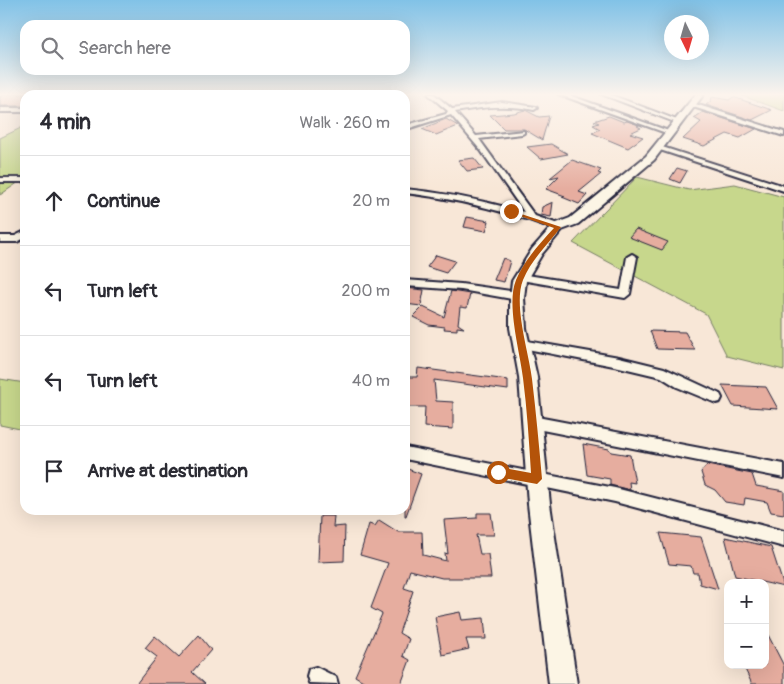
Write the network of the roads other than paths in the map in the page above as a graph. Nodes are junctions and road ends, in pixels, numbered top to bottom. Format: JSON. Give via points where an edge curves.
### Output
{"nodes":[{"id":1,"x":464,"y":126,"type":"edge"},
{"id":2,"x":668,"y":126,"type":"edge"},
{"id":3,"x":670,"y":126,"type":"edge"},
{"id":4,"x":764,"y":126,"type":"edge"},
{"id":5,"x":675,"y":128,"type":"junction"},
{"id":6,"x":522,"y":132,"type":"dead end"},
{"id":7,"x":784,"y":134,"type":"edge"},
{"id":8,"x":474,"y":138,"type":"junction"},
{"id":9,"x":658,"y":148,"type":"junction"},
{"id":10,"x":0,"y":180,"type":"edge"},
{"id":11,"x":20,"y":180,"type":"edge"},
{"id":12,"x":784,"y":190,"type":"edge"},
{"id":13,"x":410,"y":191,"type":"edge"},
{"id":14,"x":531,"y":216,"type":"junction"},
{"id":15,"x":558,"y":227,"type":"junction"},
{"id":16,"x":20,"y":237,"type":"edge"},
{"id":17,"x":0,"y":239,"type":"edge"},
{"id":18,"x":632,"y":257,"type":"dead end"},
{"id":19,"x":521,"y":278,"type":"junction"},
{"id":20,"x":410,"y":283,"type":"edge"},
{"id":21,"x":517,"y":296,"type":"junction"},
{"id":22,"x":522,"y":344,"type":"junction"},
{"id":23,"x":716,"y":398,"type":"dead end"},
{"id":24,"x":532,"y":422,"type":"junction"},
{"id":25,"x":410,"y":454,"type":"edge"},
{"id":26,"x":784,"y":471,"type":"edge"},
{"id":27,"x":537,"y":479,"type":"junction"},
{"id":28,"x":784,"y":539,"type":"edge"},
{"id":29,"x":563,"y":684,"type":"edge"}],
"edges":[{"from":1,"to":8,"type":"street"},
{"from":2,"to":5,"type":"street"},
{"from":3,"to":5,"type":"street"},
{"from":4,"to":7,"type":"street"},
{"from":5,"to":9,"type":"street"},
{"from":6,"to":8,"type":"street"},
{"from":8,"to":14,"type":"street"},
{"from":9,"to":12,"type":"street"},
{"from":9,"to":15,"type":"street","via":[[587,211]]},
{"from":10,"to":11,"type":"street"},
{"from":13,"to":14,"type":"street","via":[[472,201]]},
{"from":14,"to":15,"type":"street"},
{"from":15,"to":19,"type":"street"},
{"from":16,"to":17,"type":"street"},
{"from":18,"to":19,"type":"street","via":[[625,294]]},
{"from":19,"to":21,"type":"street"},
{"from":20,"to":21,"type":"street"},
{"from":21,"to":22,"type":"street"},
{"from":22,"to":23,"type":"street","via":[[664,373]]},
{"from":22,"to":24,"type":"street"},
{"from":24,"to":26,"type":"street"},
{"from":24,"to":27,"type":"street"},
{"from":25,"to":27,"type":"street"},
{"from":27,"to":28,"type":"street","via":[[633,499]]},
{"from":27,"to":29,"type":"street"}]}
